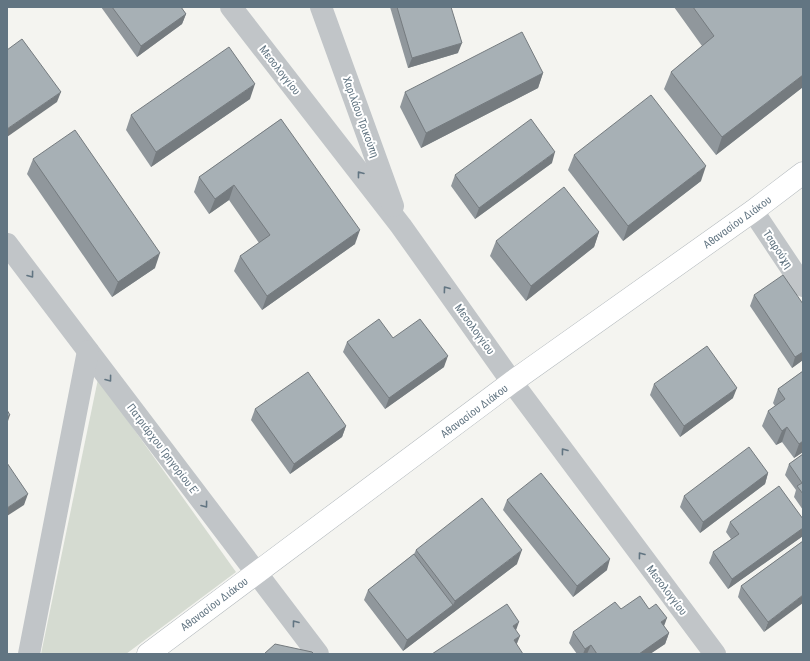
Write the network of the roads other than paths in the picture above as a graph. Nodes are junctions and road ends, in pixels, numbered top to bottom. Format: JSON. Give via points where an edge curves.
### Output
{"nodes":[{"id":1,"x":231,"y":7,"type":"edge"},
{"id":2,"x":320,"y":7,"type":"edge"},
{"id":3,"x":803,"y":173,"type":"edge"},
{"id":4,"x":752,"y":211,"type":"junction"},
{"id":5,"x":401,"y":226,"type":"junction"},
{"id":6,"x":7,"y":244,"type":"edge"},
{"id":7,"x":803,"y":286,"type":"edge"},
{"id":8,"x":88,"y":351,"type":"junction"},
{"id":9,"x":512,"y":382,"type":"junction"},
{"id":10,"x":256,"y":572,"type":"junction"},
{"id":11,"x":29,"y":654,"type":"edge"},
{"id":12,"x":148,"y":654,"type":"edge"},
{"id":13,"x":318,"y":654,"type":"edge"},
{"id":14,"x":715,"y":654,"type":"edge"}],
"edges":[{"from":5,"to":1,"type":"street","name":"Μεσολογγίου","one_way":true},
{"from":2,"to":5,"type":"street","name":"Χαριλάου Τρικούπη"},
{"from":3,"to":4,"type":"street","name":"Αθανασίου Διάκου"},
{"from":4,"to":7,"type":"street","name":"Τσαρούχη"},
{"from":4,"to":9,"type":"street","name":"Αθανασίου Διάκου"},
{"from":9,"to":5,"type":"street","name":"Μεσολογγίου","one_way":true},
{"from":6,"to":8,"type":"street","name":"Πατριάρχου Γρηγορίου Ε'","one_way":true},
{"from":8,"to":10,"type":"street","name":"Πατριάρχου Γρηγορίου Ε'","one_way":true},
{"from":8,"to":11,"type":"street"},
{"from":9,"to":10,"type":"street","name":"Αθανασίου Διάκου"},
{"from":14,"to":9,"type":"street","name":"Μεσολογγίου","one_way":true},
{"from":10,"to":12,"type":"street","name":"Αθανασίου Διάκου"},
{"from":13,"to":10,"type":"street","name":"Πατριάρχου Γρηγορίου Ε'","one_way":true}]}
